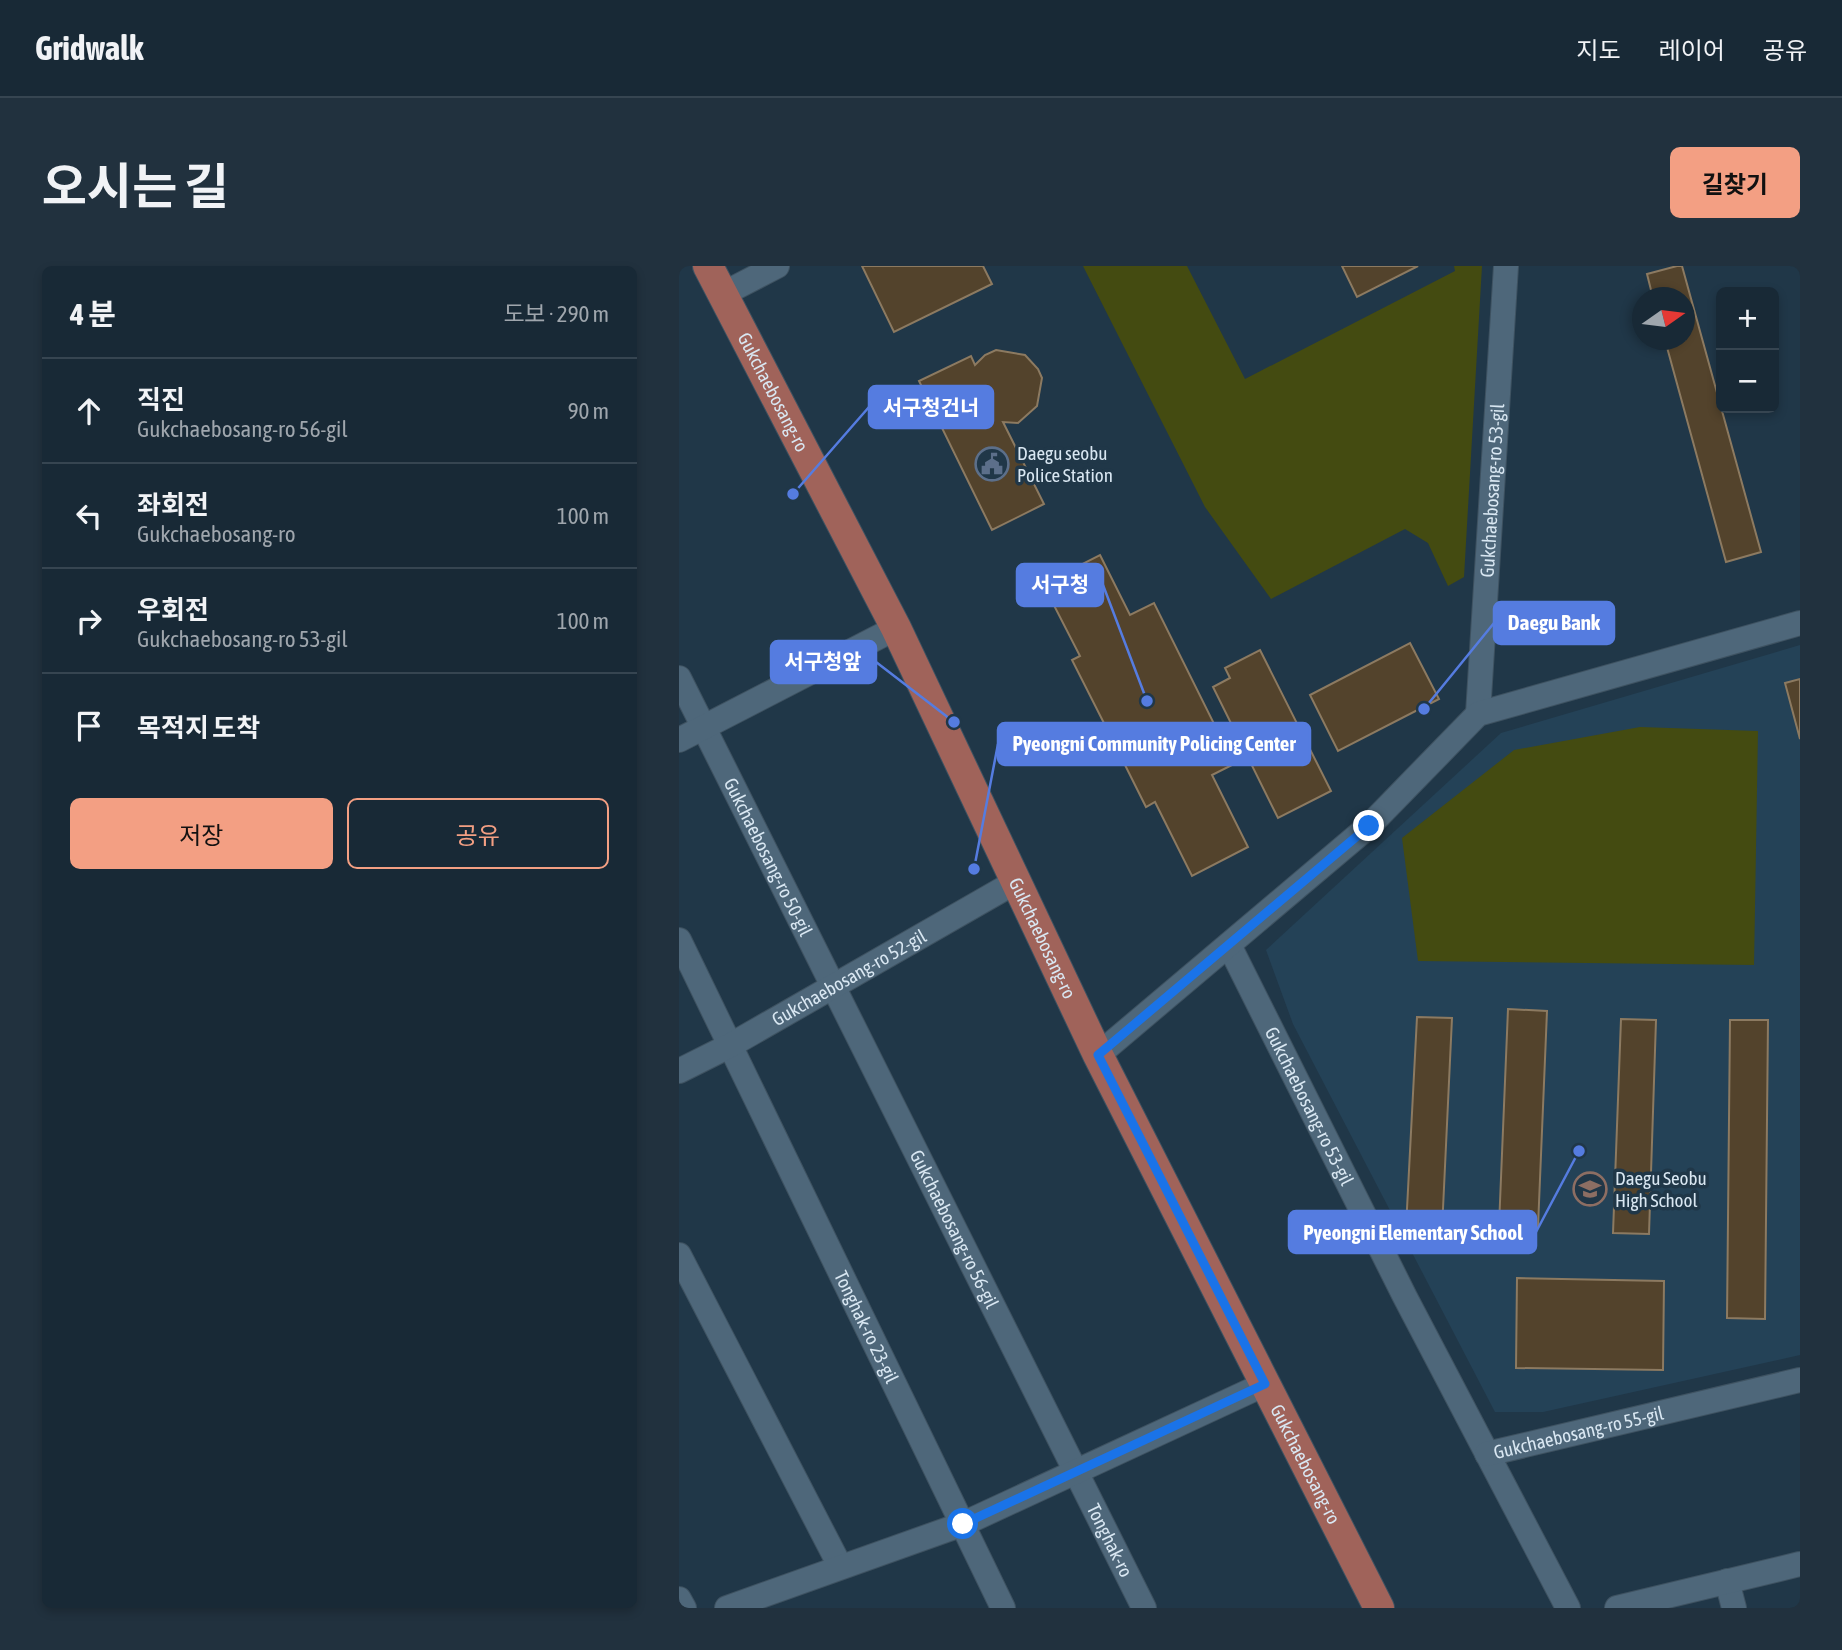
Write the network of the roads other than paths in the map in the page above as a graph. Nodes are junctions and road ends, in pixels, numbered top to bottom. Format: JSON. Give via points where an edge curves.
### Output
{"nodes":[{"id":1,"x":708,"y":266,"type":"edge"},
{"id":2,"x":777,"y":266,"type":"edge"},
{"id":3,"x":1506,"y":266,"type":"edge"},
{"id":4,"x":723,"y":294,"type":"junction"},
{"id":5,"x":1800,"y":623,"type":"edge"},
{"id":6,"x":895,"y":628,"type":"junction"},
{"id":7,"x":679,"y":678,"type":"edge"},
{"id":8,"x":1478,"y":714,"type":"junction"},
{"id":9,"x":704,"y":727,"type":"junction"},
{"id":10,"x":679,"y":740,"type":"edge"},
{"id":11,"x":1017,"y":881,"type":"junction"},
{"id":12,"x":679,"y":940,"type":"edge"},
{"id":13,"x":1229,"y":945,"type":"junction"},
{"id":14,"x":833,"y":986,"type":"junction"},
{"id":15,"x":731,"y":1045,"type":"junction"},
{"id":16,"x":1098,"y":1055,"type":"junction"},
{"id":17,"x":679,"y":1072,"type":"edge"},
{"id":18,"x":679,"y":1255,"type":"edge"},
{"id":19,"x":1800,"y":1380,"type":"edge"},
{"id":20,"x":1265,"y":1384,"type":"junction"},
{"id":21,"x":1487,"y":1454,"type":"junction"},
{"id":22,"x":1076,"y":1471,"type":"junction"},
{"id":23,"x":963,"y":1524,"type":"junction"},
{"id":24,"x":1800,"y":1564,"type":"edge"},
{"id":25,"x":840,"y":1566,"type":"junction"},
{"id":26,"x":1727,"y":1581,"type":"junction"},
{"id":27,"x":679,"y":1599,"type":"edge"},
{"id":28,"x":684,"y":1608,"type":"edge"},
{"id":29,"x":727,"y":1608,"type":"edge"},
{"id":30,"x":1003,"y":1608,"type":"edge"},
{"id":31,"x":1144,"y":1608,"type":"edge"},
{"id":32,"x":1379,"y":1608,"type":"edge"},
{"id":33,"x":1568,"y":1608,"type":"edge"},
{"id":34,"x":1617,"y":1608,"type":"edge"},
{"id":35,"x":1734,"y":1608,"type":"edge"}],
"edges":[{"from":1,"to":4,"type":"main road","name":"Gukchaebosang-ro"},
{"from":2,"to":4,"type":"street"},
{"from":3,"to":8,"type":"street","name":"Gukchaebosang-ro 53-gil"},
{"from":4,"to":6,"type":"main road","name":"Gukchaebosang-ro"},
{"from":5,"to":8,"type":"street"},
{"from":6,"to":9,"type":"street"},
{"from":6,"to":11,"type":"main road","name":"Gukchaebosang-ro"},
{"from":7,"to":9,"type":"street","name":"Gukchaebosang-ro 50-gil"},
{"from":8,"to":13,"type":"street","via":[[1369,826]]},
{"from":9,"to":10,"type":"street"},
{"from":9,"to":14,"type":"street","name":"Gukchaebosang-ro 50-gil"},
{"from":11,"to":14,"type":"street","name":"Gukchaebosang-ro 52-gil"},
{"from":11,"to":16,"type":"main road","name":"Gukchaebosang-ro"},
{"from":12,"to":15,"type":"street","name":"Tonghak-ro 23-gil"},
{"from":13,"to":16,"type":"street"},
{"from":13,"to":21,"type":"street","name":"Gukchaebosang-ro 53-gil"},
{"from":14,"to":15,"type":"street","name":"Gukchaebosang-ro 52-gil"},
{"from":14,"to":22,"type":"street","name":"Gukchaebosang-ro 56-gil"},
{"from":15,"to":17,"type":"street","name":"Gukchaebosang-ro 52-gil"},
{"from":15,"to":23,"type":"street","name":"Tonghak-ro 23-gil"},
{"from":16,"to":20,"type":"main road","name":"Gukchaebosang-ro"},
{"from":18,"to":25,"type":"street"},
{"from":19,"to":21,"type":"street","name":"Gukchaebosang-ro 55-gil"},
{"from":20,"to":22,"type":"street"},
{"from":20,"to":32,"type":"main road","name":"Gukchaebosang-ro"},
{"from":21,"to":33,"type":"street","name":"Gukchaebosang-ro 55-gil"},
{"from":22,"to":23,"type":"street"},
{"from":22,"to":31,"type":"street","name":"Tonghak-ro"},
{"from":23,"to":25,"type":"street"},
{"from":23,"to":30,"type":"street","name":"Tonghak-ro 23-gil"},
{"from":24,"to":26,"type":"street"},
{"from":25,"to":29,"type":"street"},
{"from":26,"to":34,"type":"street"},
{"from":26,"to":35,"type":"street"},
{"from":27,"to":28,"type":"street"}]}
